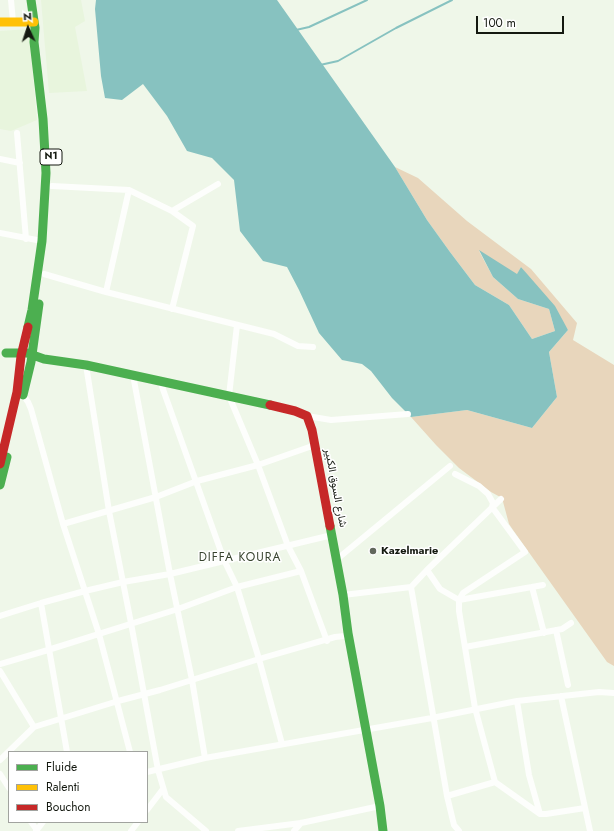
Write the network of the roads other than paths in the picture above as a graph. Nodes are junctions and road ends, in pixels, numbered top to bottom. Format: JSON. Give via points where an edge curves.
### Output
{"nodes":[{"id":1,"x":11,"y":0,"type":"edge"},
{"id":2,"x":31,"y":0,"type":"edge"},
{"id":3,"x":0,"y":22,"type":"edge"},
{"id":4,"x":13,"y":22,"type":"junction"},
{"id":5,"x":34,"y":25,"type":"junction"},
{"id":6,"x":17,"y":133,"type":"dead end"},
{"id":7,"x":0,"y":159,"type":"edge"},
{"id":8,"x":20,"y":163,"type":"junction"},
{"id":9,"x":218,"y":184,"type":"dead end"},
{"id":10,"x":52,"y":186,"type":"junction"},
{"id":11,"x":130,"y":190,"type":"junction"},
{"id":12,"x":172,"y":212,"type":"junction"},
{"id":13,"x":0,"y":233,"type":"edge"},
{"id":14,"x":26,"y":238,"type":"junction"},
{"id":15,"x":42,"y":241,"type":"junction"},
{"id":16,"x":44,"y":274,"type":"junction"},
{"id":17,"x":106,"y":292,"type":"junction"},
{"id":18,"x":172,"y":309,"type":"junction"},
{"id":19,"x":237,"y":325,"type":"junction"},
{"id":20,"x":314,"y":347,"type":"dead end"},
{"id":21,"x":3,"y":352,"type":"edge"},
{"id":22,"x":22,"y":356,"type":"junction"},
{"id":23,"x":32,"y":358,"type":"junction"},
{"id":24,"x":86,"y":365,"type":"junction"},
{"id":25,"x":133,"y":375,"type":"junction"},
{"id":26,"x":160,"y":381,"type":"junction"},
{"id":27,"x":23,"y":395,"type":"junction"},
{"id":28,"x":229,"y":396,"type":"junction"},
{"id":29,"x":408,"y":414,"type":"dead end"},
{"id":30,"x":307,"y":416,"type":"junction"},
{"id":31,"x":315,"y":445,"type":"junction"},
{"id":32,"x":0,"y":464,"type":"edge"},
{"id":33,"x":258,"y":465,"type":"junction"},
{"id":34,"x":450,"y":466,"type":"dead end"},
{"id":35,"x":455,"y":474,"type":"dead end"},
{"id":36,"x":197,"y":481,"type":"junction"},
{"id":37,"x":0,"y":485,"type":"edge"},
{"id":38,"x":156,"y":497,"type":"junction"},
{"id":39,"x":501,"y":499,"type":"dead end"},
{"id":40,"x":492,"y":507,"type":"junction"},
{"id":41,"x":109,"y":512,"type":"junction"},
{"id":42,"x":63,"y":524,"type":"junction"},
{"id":43,"x":332,"y":535,"type":"junction"},
{"id":44,"x":288,"y":546,"type":"junction"},
{"id":45,"x":224,"y":560,"type":"junction"},
{"id":46,"x":336,"y":560,"type":"junction"},
{"id":47,"x":427,"y":570,"type":"junction"},
{"id":48,"x":301,"y":571,"type":"junction"},
{"id":49,"x":170,"y":574,"type":"junction"},
{"id":50,"x":123,"y":582,"type":"junction"},
{"id":51,"x":543,"y":585,"type":"dead end"},
{"id":52,"x":411,"y":587,"type":"junction"},
{"id":53,"x":532,"y":587,"type":"junction"},
{"id":54,"x":237,"y":588,"type":"junction"},
{"id":55,"x":85,"y":591,"type":"junction"},
{"id":56,"x":343,"y":595,"type":"junction"},
{"id":57,"x":459,"y":600,"type":"junction"},
{"id":58,"x":41,"y":602,"type":"junction"},
{"id":59,"x":178,"y":609,"type":"junction"},
{"id":60,"x":0,"y":616,"type":"edge"},
{"id":61,"x":131,"y":623,"type":"junction"},
{"id":62,"x":571,"y":623,"type":"dead end"},
{"id":63,"x":556,"y":630,"type":"junction"},
{"id":64,"x":348,"y":633,"type":"junction"},
{"id":65,"x":544,"y":633,"type":"junction"},
{"id":66,"x":99,"y":634,"type":"junction"},
{"id":67,"x":327,"y":641,"type":"junction"},
{"id":68,"x":465,"y":647,"type":"junction"},
{"id":69,"x":48,"y":650,"type":"junction"},
{"id":70,"x":259,"y":659,"type":"junction"},
{"id":71,"x":0,"y":664,"type":"edge"},
{"id":72,"x":0,"y":671,"type":"edge"},
{"id":73,"x":192,"y":680,"type":"junction"},
{"id":74,"x":568,"y":685,"type":"dead end"},
{"id":75,"x":614,"y":693,"type":"edge"},
{"id":76,"x":144,"y":694,"type":"junction"},
{"id":77,"x":561,"y":696,"type":"junction"},
{"id":78,"x":118,"y":701,"type":"junction"},
{"id":79,"x":517,"y":701,"type":"junction"},
{"id":80,"x":475,"y":708,"type":"junction"},
{"id":81,"x":432,"y":718,"type":"junction"},
{"id":82,"x":61,"y":719,"type":"junction"},
{"id":83,"x":34,"y":727,"type":"junction"},
{"id":84,"x":366,"y":728,"type":"junction"},
{"id":85,"x":282,"y":744,"type":"junction"},
{"id":86,"x":9,"y":751,"type":"edge"},
{"id":87,"x":67,"y":751,"type":"edge"},
{"id":88,"x":130,"y":751,"type":"edge"},
{"id":89,"x":8,"y":752,"type":"edge"},
{"id":90,"x":205,"y":758,"type":"junction"},
{"id":91,"x":0,"y":760,"type":"edge"},
{"id":92,"x":158,"y":770,"type":"junction"},
{"id":93,"x":148,"y":772,"type":"edge"},
{"id":94,"x":0,"y":774,"type":"edge"},
{"id":95,"x":495,"y":782,"type":"junction"},
{"id":96,"x":8,"y":786,"type":"edge"},
{"id":97,"x":163,"y":789,"type":"junction"},
{"id":98,"x":447,"y":796,"type":"junction"},
{"id":99,"x":380,"y":806,"type":"junction"},
{"id":100,"x":585,"y":808,"type":"junction"},
{"id":101,"x":148,"y":809,"type":"edge"},
{"id":102,"x":540,"y":814,"type":"junction"},
{"id":103,"x":137,"y":823,"type":"edge"},
{"id":104,"x":301,"y":823,"type":"junction"},
{"id":105,"x":131,"y":831,"type":"edge"},
{"id":106,"x":206,"y":831,"type":"edge"},
{"id":107,"x":238,"y":831,"type":"edge"},
{"id":108,"x":294,"y":831,"type":"edge"},
{"id":109,"x":383,"y":831,"type":"edge"},
{"id":110,"x":459,"y":831,"type":"edge"},
{"id":111,"x":590,"y":831,"type":"edge"}],
"edges":[{"from":1,"to":4,"type":"street"},
{"from":2,"to":5,"type":"main road","number":"N1"},
{"from":3,"to":4,"type":"main road"},
{"from":4,"to":5,"type":"main road"},
{"from":5,"to":10,"type":"main road","number":"N1","via":[[39,39],[49,119]]},
{"from":5,"to":15,"type":"main road","number":"N1","via":[[46,173]]},
{"from":6,"to":8,"type":"street"},
{"from":7,"to":8,"type":"street"},
{"from":8,"to":14,"type":"street"},
{"from":9,"to":12,"type":"street"},
{"from":10,"to":11,"type":"street"},
{"from":10,"to":16,"type":"main road","number":"N1"},
{"from":11,"to":12,"type":"street"},
{"from":11,"to":17,"type":"street"},
{"from":12,"to":18,"type":"street","via":[[193,226]]},
{"from":13,"to":14,"type":"street"},
{"from":14,"to":15,"type":"street"},
{"from":15,"to":22,"type":"main road","number":"N1"},
{"from":16,"to":17,"type":"street"},
{"from":16,"to":23,"type":"main road","number":"N1"},
{"from":17,"to":18,"type":"street"},
{"from":18,"to":19,"type":"street"},
{"from":19,"to":20,"type":"street","via":[[274,334],[298,346]]},
{"from":19,"to":28,"type":"street"},
{"from":21,"to":22,"type":"main road"},
{"from":22,"to":23,"type":"main road"},
{"from":22,"to":32,"type":"main road","number":"N1","via":[[17,392]]},
{"from":23,"to":24,"type":"main road"},
{"from":23,"to":27,"type":"main road","number":"N1"},
{"from":24,"to":25,"type":"main road"},
{"from":24,"to":41,"type":"street"},
{"from":25,"to":26,"type":"main road"},
{"from":25,"to":38,"type":"street"},
{"from":26,"to":28,"type":"main road"},
{"from":26,"to":36,"type":"street"},
{"from":27,"to":37,"type":"main road","number":"N1"},
{"from":27,"to":42,"type":"street","via":[[31,409]]},
{"from":28,"to":30,"type":"main road"},
{"from":28,"to":33,"type":"street"},
{"from":29,"to":30,"type":"street","via":[[331,420]]},
{"from":30,"to":31,"type":"main road","name":"شارع السوق الكبير"},
{"from":31,"to":33,"type":"street"},
{"from":31,"to":43,"type":"main road","name":"شارع السوق الكبير"},
{"from":33,"to":36,"type":"street"},
{"from":33,"to":44,"type":"street"},
{"from":34,"to":46,"type":"street"},
{"from":35,"to":40,"type":"street","via":[[479,486],[488,494],[493,502]]},
{"from":36,"to":38,"type":"street"},
{"from":36,"to":45,"type":"street"},
{"from":38,"to":41,"type":"street"},
{"from":38,"to":49,"type":"street"},
{"from":39,"to":40,"type":"street"},
{"from":40,"to":47,"type":"street"},
{"from":40,"to":57,"type":"street","via":[[525,552],[463,593]]},
{"from":41,"to":42,"type":"street"},
{"from":41,"to":50,"type":"street"},
{"from":42,"to":55,"type":"street"},
{"from":43,"to":44,"type":"street"},
{"from":43,"to":46,"type":"main road","name":"شارع السوق الكبير"},
{"from":44,"to":45,"type":"street"},
{"from":44,"to":48,"type":"street"},
{"from":45,"to":49,"type":"street"},
{"from":45,"to":54,"type":"street"},
{"from":46,"to":56,"type":"main road","name":"شارع السوق الكبير"},
{"from":47,"to":52,"type":"street"},
{"from":47,"to":57,"type":"street","via":[[440,589]]},
{"from":48,"to":54,"type":"street"},
{"from":48,"to":67,"type":"street"},
{"from":49,"to":50,"type":"street"},
{"from":49,"to":59,"type":"street"},
{"from":50,"to":55,"type":"street"},
{"from":50,"to":61,"type":"street"},
{"from":51,"to":53,"type":"street"},
{"from":52,"to":56,"type":"street"},
{"from":52,"to":81,"type":"street"},
{"from":53,"to":57,"type":"street"},
{"from":53,"to":65,"type":"street"},
{"from":54,"to":59,"type":"street"},
{"from":54,"to":70,"type":"street"},
{"from":55,"to":58,"type":"street"},
{"from":55,"to":66,"type":"street"},
{"from":56,"to":64,"type":"main road","name":"شارع السوق الكبير"},
{"from":57,"to":68,"type":"street"},
{"from":58,"to":60,"type":"street"},
{"from":58,"to":69,"type":"street"},
{"from":59,"to":61,"type":"street"},
{"from":59,"to":73,"type":"street"},
{"from":61,"to":66,"type":"street"},
{"from":61,"to":76,"type":"street"},
{"from":62,"to":63,"type":"street"},
{"from":63,"to":65,"type":"street"},
{"from":63,"to":74,"type":"street"},
{"from":64,"to":67,"type":"street"},
{"from":64,"to":84,"type":"main road","name":"شارع السوق الكبير"},
{"from":65,"to":68,"type":"street"},
{"from":66,"to":69,"type":"street"},
{"from":66,"to":78,"type":"street"},
{"from":67,"to":70,"type":"street"},
{"from":68,"to":80,"type":"street"},
{"from":69,"to":71,"type":"street"},
{"from":69,"to":82,"type":"street"},
{"from":70,"to":73,"type":"street"},
{"from":70,"to":85,"type":"street"},
{"from":72,"to":83,"type":"street"},
{"from":73,"to":76,"type":"street"},
{"from":73,"to":90,"type":"street"},
{"from":75,"to":77,"type":"street"},
{"from":76,"to":78,"type":"street"},
{"from":76,"to":92,"type":"street"},
{"from":77,"to":79,"type":"street"},
{"from":77,"to":100,"type":"street"},
{"from":78,"to":82,"type":"street"},
{"from":78,"to":88,"type":"street"},
{"from":79,"to":80,"type":"street"},
{"from":79,"to":102,"type":"street","via":[[529,775]]},
{"from":80,"to":81,"type":"street"},
{"from":80,"to":95,"type":"street"},
{"from":81,"to":84,"type":"street"},
{"from":81,"to":98,"type":"street"},
{"from":82,"to":83,"type":"street"},
{"from":82,"to":87,"type":"street"},
{"from":83,"to":86,"type":"street"},
{"from":84,"to":85,"type":"street"},
{"from":84,"to":99,"type":"main road","name":"شارع السوق الكبير"},
{"from":85,"to":90,"type":"street"},
{"from":89,"to":91,"type":"street"},
{"from":90,"to":92,"type":"street"},
{"from":92,"to":93,"type":"street"},
{"from":92,"to":97,"type":"street"},
{"from":94,"to":96,"type":"street"},
{"from":95,"to":98,"type":"street"},
{"from":95,"to":102,"type":"street"},
{"from":97,"to":101,"type":"street"},
{"from":97,"to":106,"type":"street","via":[[166,797]]},
{"from":98,"to":110,"type":"street","via":[[454,825]]},
{"from":99,"to":104,"type":"street"},
{"from":99,"to":109,"type":"main road","name":"شارع السوق الكبير"},
{"from":100,"to":102,"type":"street"},
{"from":100,"to":111,"type":"street"},
{"from":103,"to":105,"type":"street"},
{"from":104,"to":107,"type":"street"},
{"from":104,"to":108,"type":"street"}]}
